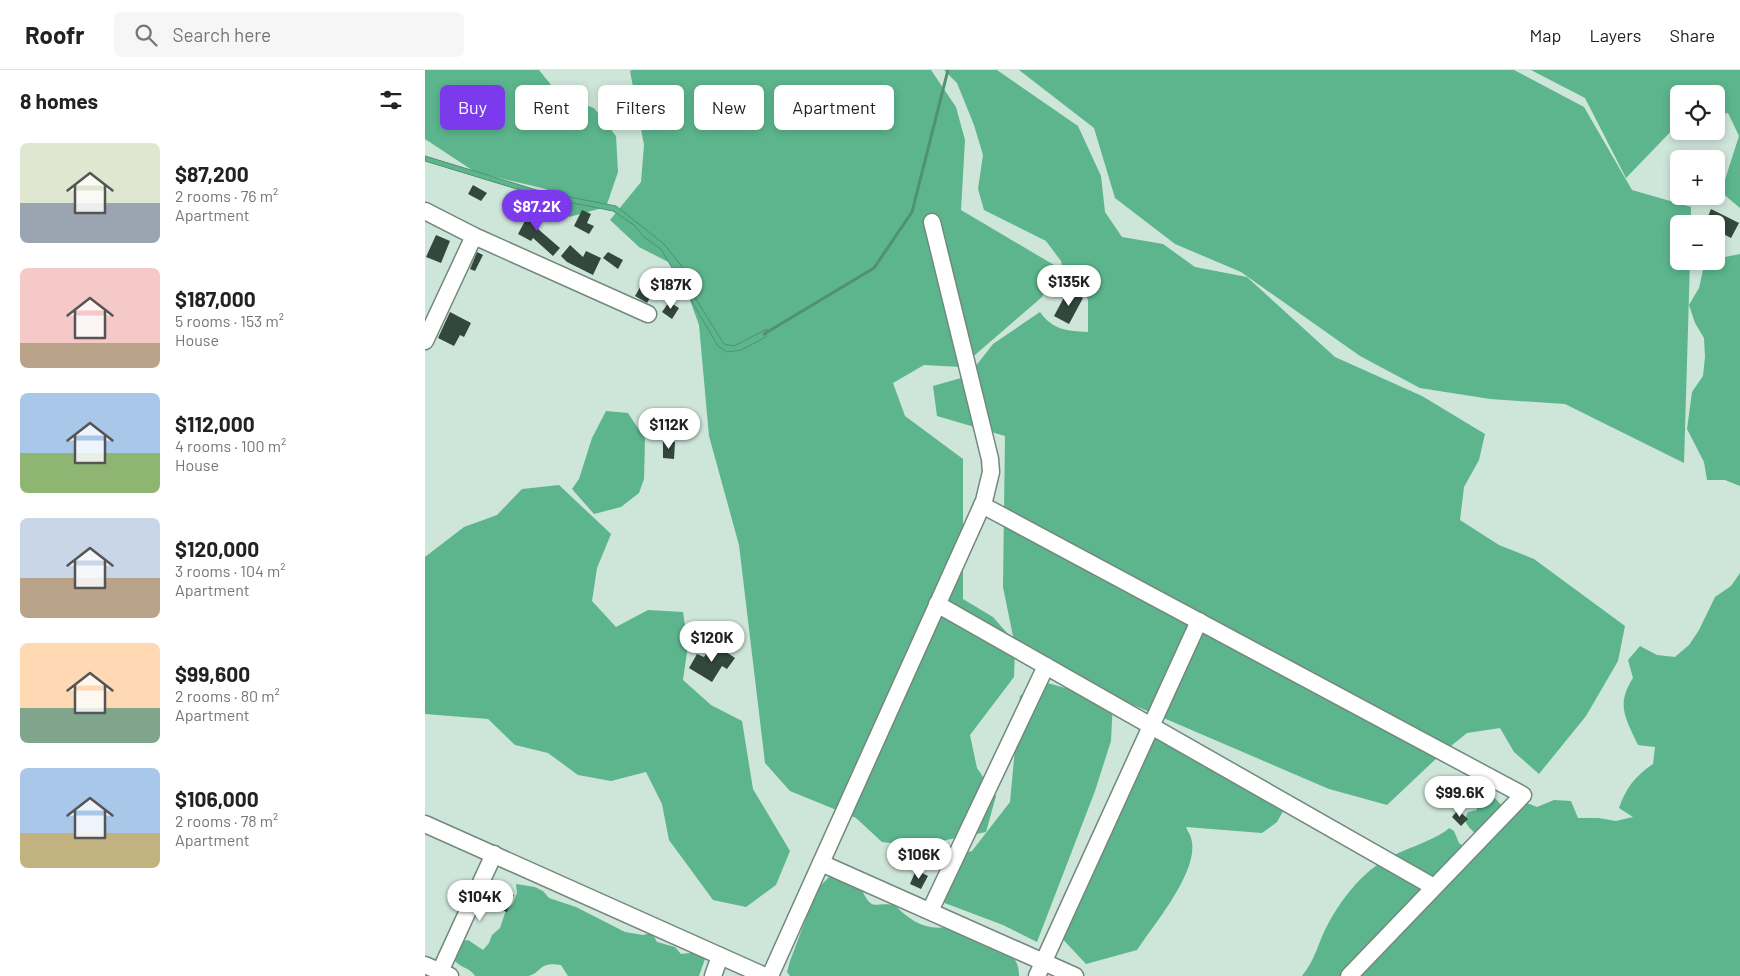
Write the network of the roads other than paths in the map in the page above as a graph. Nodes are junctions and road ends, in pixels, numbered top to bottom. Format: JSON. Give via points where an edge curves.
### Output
{"nodes":[{"id":1,"x":425,"y":211,"type":"edge"},
{"id":2,"x":932,"y":222,"type":"dead end"},
{"id":3,"x":473,"y":236,"type":"junction"},
{"id":4,"x":648,"y":314,"type":"dead end"},
{"id":5,"x":425,"y":341,"type":"edge"},
{"id":6,"x":982,"y":505,"type":"junction"},
{"id":7,"x":937,"y":604,"type":"junction"},
{"id":8,"x":1199,"y":621,"type":"junction"},
{"id":9,"x":1046,"y":666,"type":"junction"},
{"id":10,"x":1151,"y":726,"type":"junction"},
{"id":11,"x":425,"y":824,"type":"edge"},
{"id":12,"x":494,"y":854,"type":"junction"},
{"id":13,"x":821,"y":863,"type":"junction"},
{"id":14,"x":1434,"y":887,"type":"junction"},
{"id":15,"x":929,"y":911,"type":"junction"},
{"id":16,"x":720,"y":956,"type":"junction"},
{"id":17,"x":425,"y":965,"type":"edge"},
{"id":18,"x":1040,"y":969,"type":"edge"},
{"id":19,"x":443,"y":974,"type":"edge"},
{"id":20,"x":713,"y":976,"type":"edge"},
{"id":21,"x":765,"y":976,"type":"edge"},
{"id":22,"x":770,"y":976,"type":"edge"},
{"id":23,"x":1075,"y":976,"type":"edge"},
{"id":24,"x":1349,"y":976,"type":"edge"}],
"edges":[{"from":1,"to":3,"type":"street"},
{"from":2,"to":6,"type":"street","via":[[990,459],[991,472]]},
{"from":3,"to":4,"type":"street"},
{"from":3,"to":5,"type":"street"},
{"from":6,"to":7,"type":"street"},
{"from":6,"to":8,"type":"street"},
{"from":7,"to":9,"type":"street"},
{"from":7,"to":13,"type":"street"},
{"from":8,"to":10,"type":"street"},
{"from":8,"to":14,"type":"street","via":[[1523,795]]},
{"from":9,"to":10,"type":"street"},
{"from":9,"to":15,"type":"street"},
{"from":10,"to":14,"type":"street"},
{"from":10,"to":18,"type":"street"},
{"from":11,"to":12,"type":"street"},
{"from":12,"to":16,"type":"street"},
{"from":12,"to":19,"type":"street"},
{"from":13,"to":15,"type":"street"},
{"from":13,"to":22,"type":"street"},
{"from":14,"to":24,"type":"street"},
{"from":15,"to":18,"type":"street"},
{"from":16,"to":20,"type":"street"},
{"from":16,"to":21,"type":"street"},
{"from":17,"to":19,"type":"street"},
{"from":18,"to":23,"type":"street"}]}
